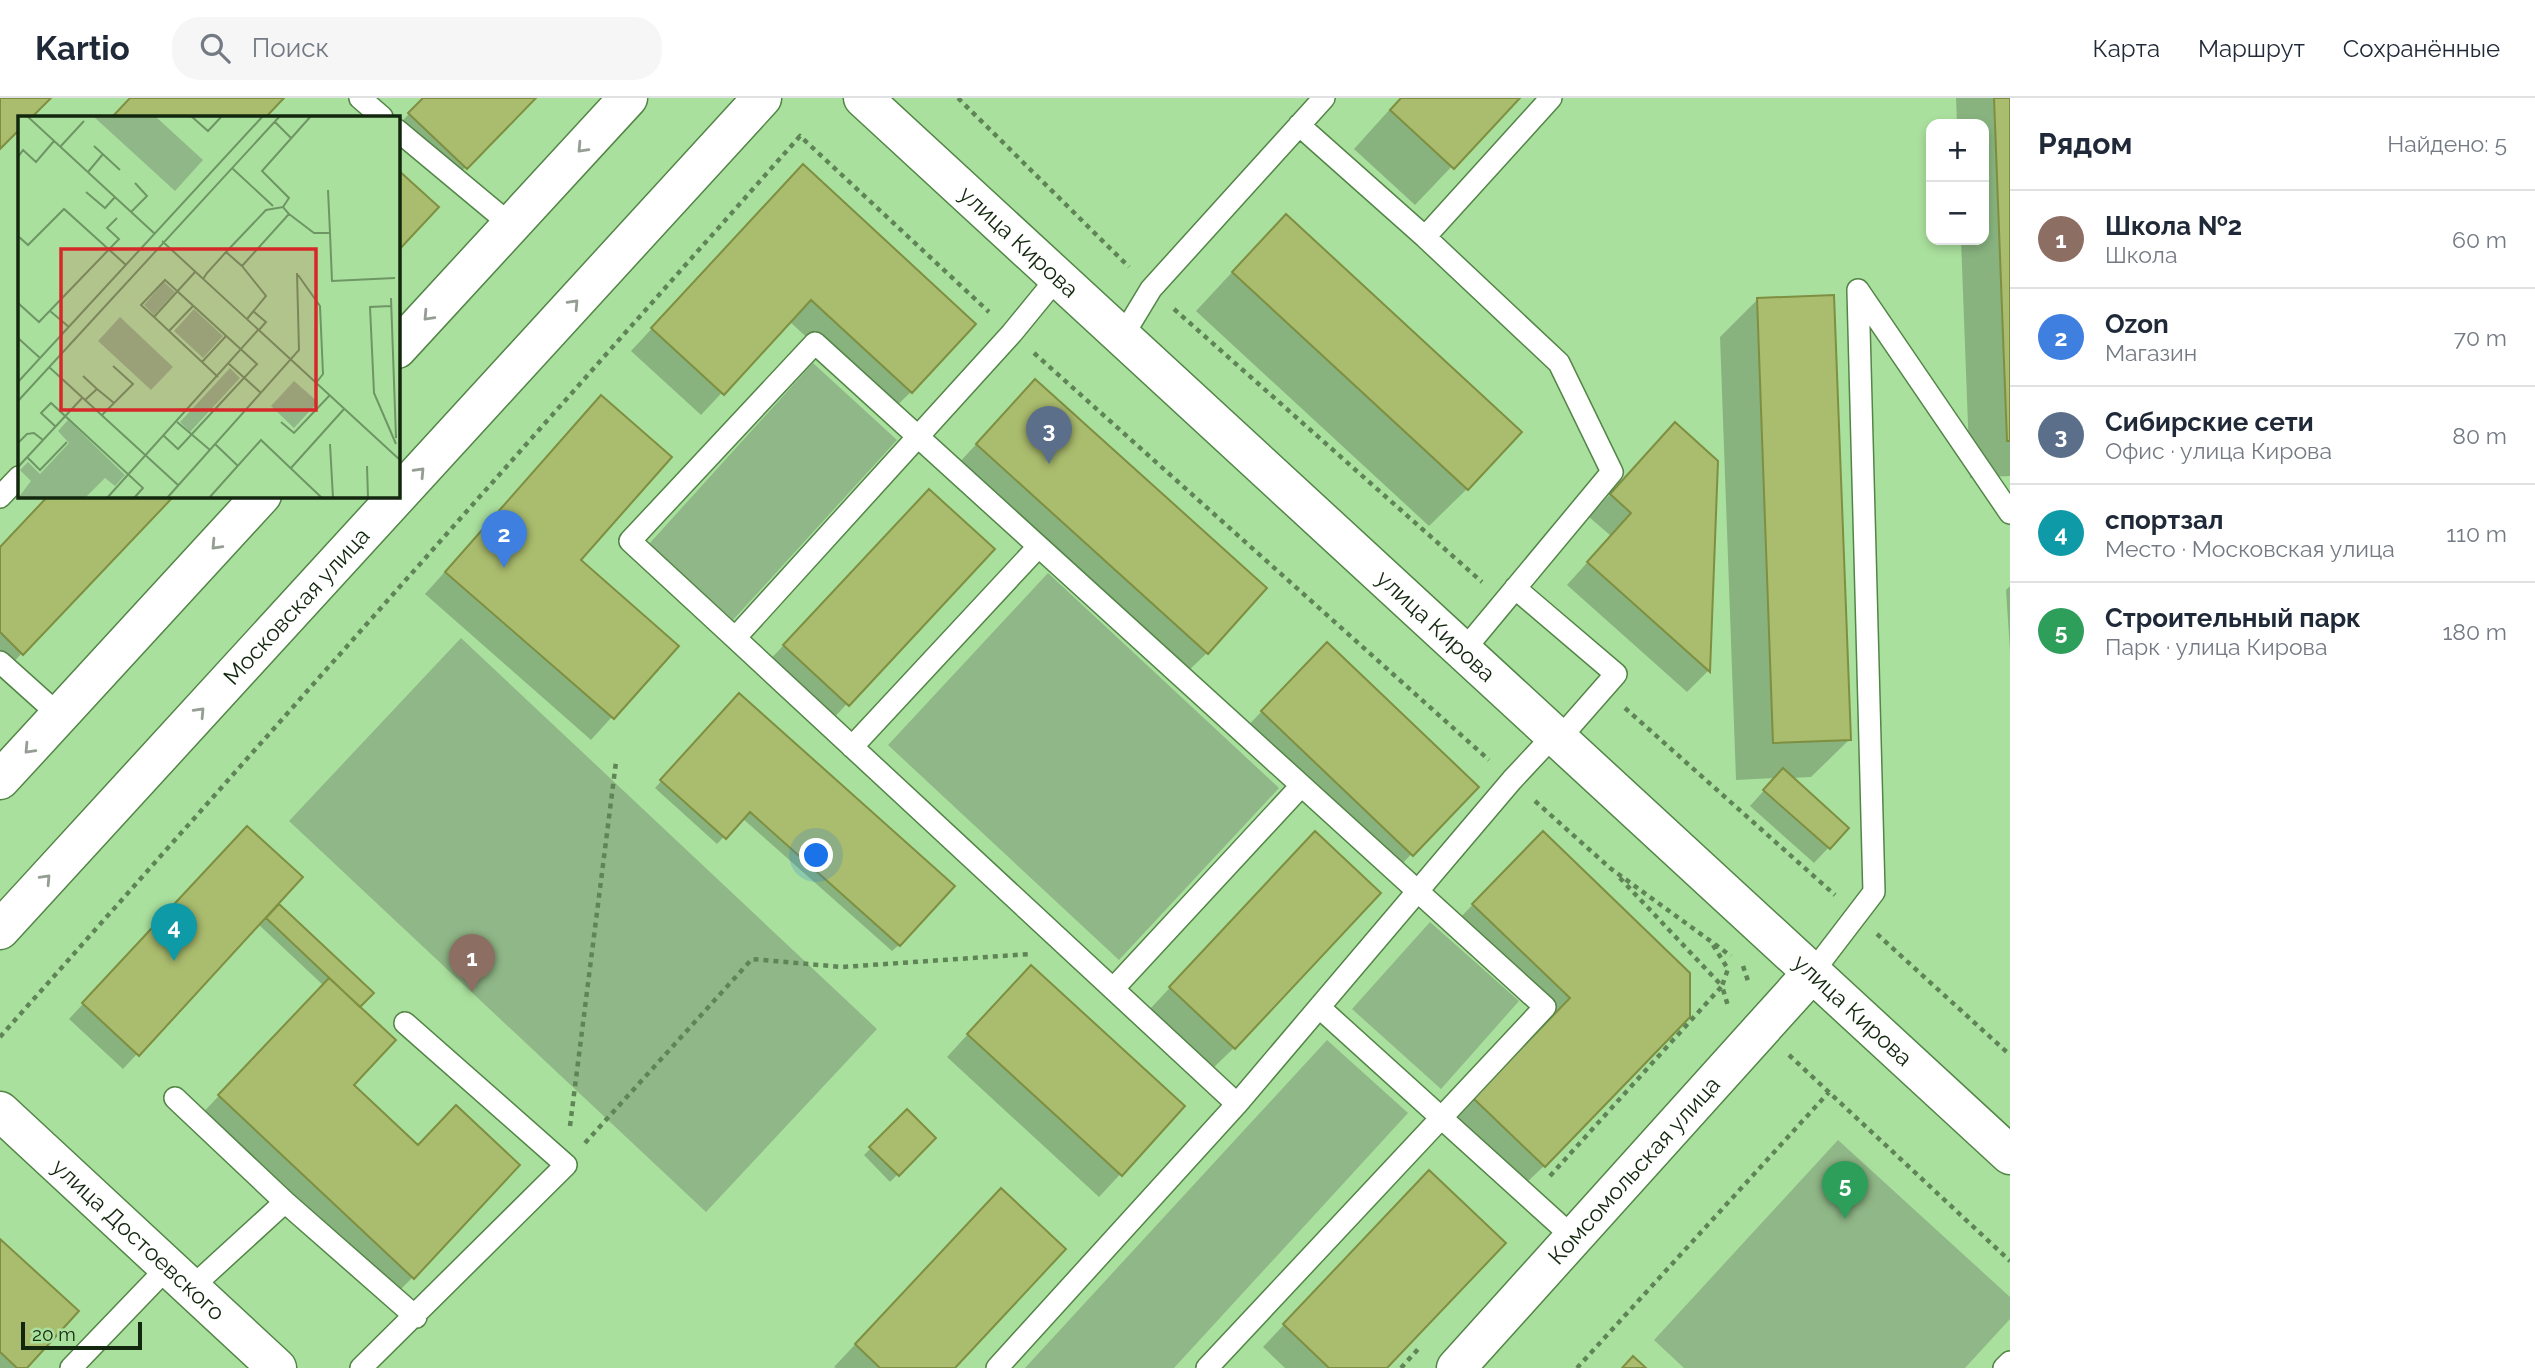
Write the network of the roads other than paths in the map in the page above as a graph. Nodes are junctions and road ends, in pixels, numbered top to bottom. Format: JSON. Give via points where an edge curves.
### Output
{"nodes":[{"id":1,"x":628,"y":98,"type":"edge"},
{"id":2,"x":762,"y":98,"type":"edge"},
{"id":3,"x":863,"y":98,"type":"edge"},
{"id":4,"x":1324,"y":98,"type":"edge"},
{"id":5,"x":1551,"y":98,"type":"edge"},
{"id":6,"x":1299,"y":125,"type":"junction"},
{"id":7,"x":399,"y":132,"type":"edge"},
{"id":8,"x":511,"y":225,"type":"junction"},
{"id":9,"x":1425,"y":237,"type":"junction"},
{"id":10,"x":1057,"y":278,"type":"junction"},
{"id":11,"x":1122,"y":337,"type":"junction"},
{"id":12,"x":399,"y":347,"type":"edge"},
{"id":13,"x":918,"y":437,"type":"junction"},
{"id":14,"x":18,"y":478,"type":"edge"},
{"id":15,"x":399,"y":494,"type":"edge"},
{"id":16,"x":260,"y":497,"type":"edge"},
{"id":17,"x":397,"y":497,"type":"edge"},
{"id":18,"x":0,"y":498,"type":"edge"},
{"id":19,"x":2010,"y":513,"type":"edge"},
{"id":20,"x":1038,"y":547,"type":"junction"},
{"id":21,"x":1515,"y":588,"type":"junction"},
{"id":22,"x":735,"y":638,"type":"junction"},
{"id":23,"x":1464,"y":650,"type":"junction"},
{"id":24,"x":0,"y":662,"type":"edge"},
{"id":25,"x":59,"y":715,"type":"junction"},
{"id":26,"x":1557,"y":737,"type":"junction"},
{"id":27,"x":852,"y":747,"type":"junction"},
{"id":28,"x":0,"y":780,"type":"edge"},
{"id":29,"x":1301,"y":786,"type":"junction"},
{"id":30,"x":1418,"y":894,"type":"junction"},
{"id":31,"x":0,"y":930,"type":"edge"},
{"id":32,"x":1812,"y":973,"type":"junction"},
{"id":33,"x":1113,"y":989,"type":"junction"},
{"id":34,"x":1320,"y":1008,"type":"junction"},
{"id":35,"x":405,"y":1023,"type":"dead end"},
{"id":36,"x":175,"y":1098,"type":"dead end"},
{"id":37,"x":1237,"y":1104,"type":"junction"},
{"id":38,"x":0,"y":1111,"type":"edge"},
{"id":39,"x":1442,"y":1117,"type":"junction"},
{"id":40,"x":2010,"y":1155,"type":"edge"},
{"id":41,"x":285,"y":1202,"type":"junction"},
{"id":42,"x":1574,"y":1238,"type":"junction"},
{"id":43,"x":179,"y":1278,"type":"junction"},
{"id":44,"x":416,"y":1317,"type":"junction"},
{"id":45,"x":2010,"y":1362,"type":"edge"},
{"id":46,"x":71,"y":1368,"type":"edge"},
{"id":47,"x":277,"y":1368,"type":"edge"},
{"id":48,"x":361,"y":1368,"type":"edge"},
{"id":49,"x":997,"y":1368,"type":"edge"},
{"id":50,"x":1208,"y":1368,"type":"edge"},
{"id":51,"x":1456,"y":1368,"type":"edge"},
{"id":52,"x":2004,"y":1368,"type":"edge"}],
"edges":[{"from":1,"to":8,"type":"main road","one_way":true},
{"from":15,"to":2,"type":"main road","name":"Московская улица","one_way":true},
{"from":3,"to":10,"type":"main road","name":"улица Кирова"},
{"from":4,"to":6,"type":"lane"},
{"from":5,"to":9,"type":"lane"},
{"from":6,"to":9,"type":"lane"},
{"from":6,"to":11,"type":"lane","via":[[1151,289]]},
{"from":7,"to":8,"type":"lane"},
{"from":8,"to":12,"type":"main road","one_way":true},
{"from":9,"to":21,"type":"lane","via":[[1559,363],[1612,472]]},
{"from":10,"to":11,"type":"main road","name":"улица Кирова"},
{"from":10,"to":13,"type":"lane"},
{"from":11,"to":23,"type":"main road","name":"улица Кирова"},
{"from":13,"to":20,"type":"lane"},
{"from":13,"to":22,"type":"lane"},
{"from":13,"to":22,"type":"lane","via":[[815,343],[630,541]]},
{"from":14,"to":18,"type":"lane"},
{"from":16,"to":25,"type":"main road","one_way":true},
{"from":31,"to":17,"type":"main road","name":"Московская улица","one_way":true},
{"from":19,"to":32,"type":"lane","via":[[1858,290],[1874,892]]},
{"from":20,"to":27,"type":"lane"},
{"from":20,"to":29,"type":"lane"},
{"from":21,"to":23,"type":"lane"},
{"from":21,"to":26,"type":"lane","via":[[1616,674]]},
{"from":22,"to":27,"type":"lane"},
{"from":23,"to":26,"type":"main road","name":"улица Кирова"},
{"from":24,"to":25,"type":"lane"},
{"from":25,"to":28,"type":"main road","one_way":true},
{"from":26,"to":30,"type":"lane","via":[[1512,780]]},
{"from":26,"to":32,"type":"main road","name":"улица Кирова"},
{"from":27,"to":33,"type":"lane"},
{"from":29,"to":30,"type":"lane"},
{"from":29,"to":33,"type":"lane"},
{"from":30,"to":34,"type":"lane"},
{"from":30,"to":39,"type":"lane","via":[[1545,1007]]},
{"from":32,"to":40,"type":"main road","name":"улица Кирова"},
{"from":32,"to":42,"type":"main road","name":"Комсомольская улица"},
{"from":33,"to":37,"type":"lane"},
{"from":34,"to":37,"type":"lane"},
{"from":34,"to":39,"type":"lane"},
{"from":35,"to":44,"type":"lane","via":[[566,1165]]},
{"from":36,"to":41,"type":"lane"},
{"from":37,"to":49,"type":"lane"},
{"from":38,"to":43,"type":"main road","name":"улица Достоевского"},
{"from":39,"to":42,"type":"lane"},
{"from":39,"to":50,"type":"lane"},
{"from":41,"to":43,"type":"lane"},
{"from":41,"to":44,"type":"lane"},
{"from":42,"to":51,"type":"main road","name":"Комсомольская улица"},
{"from":43,"to":46,"type":"lane"},
{"from":43,"to":47,"type":"main road","name":"улица Достоевского"},
{"from":44,"to":48,"type":"lane"},
{"from":45,"to":52,"type":"lane"}]}
